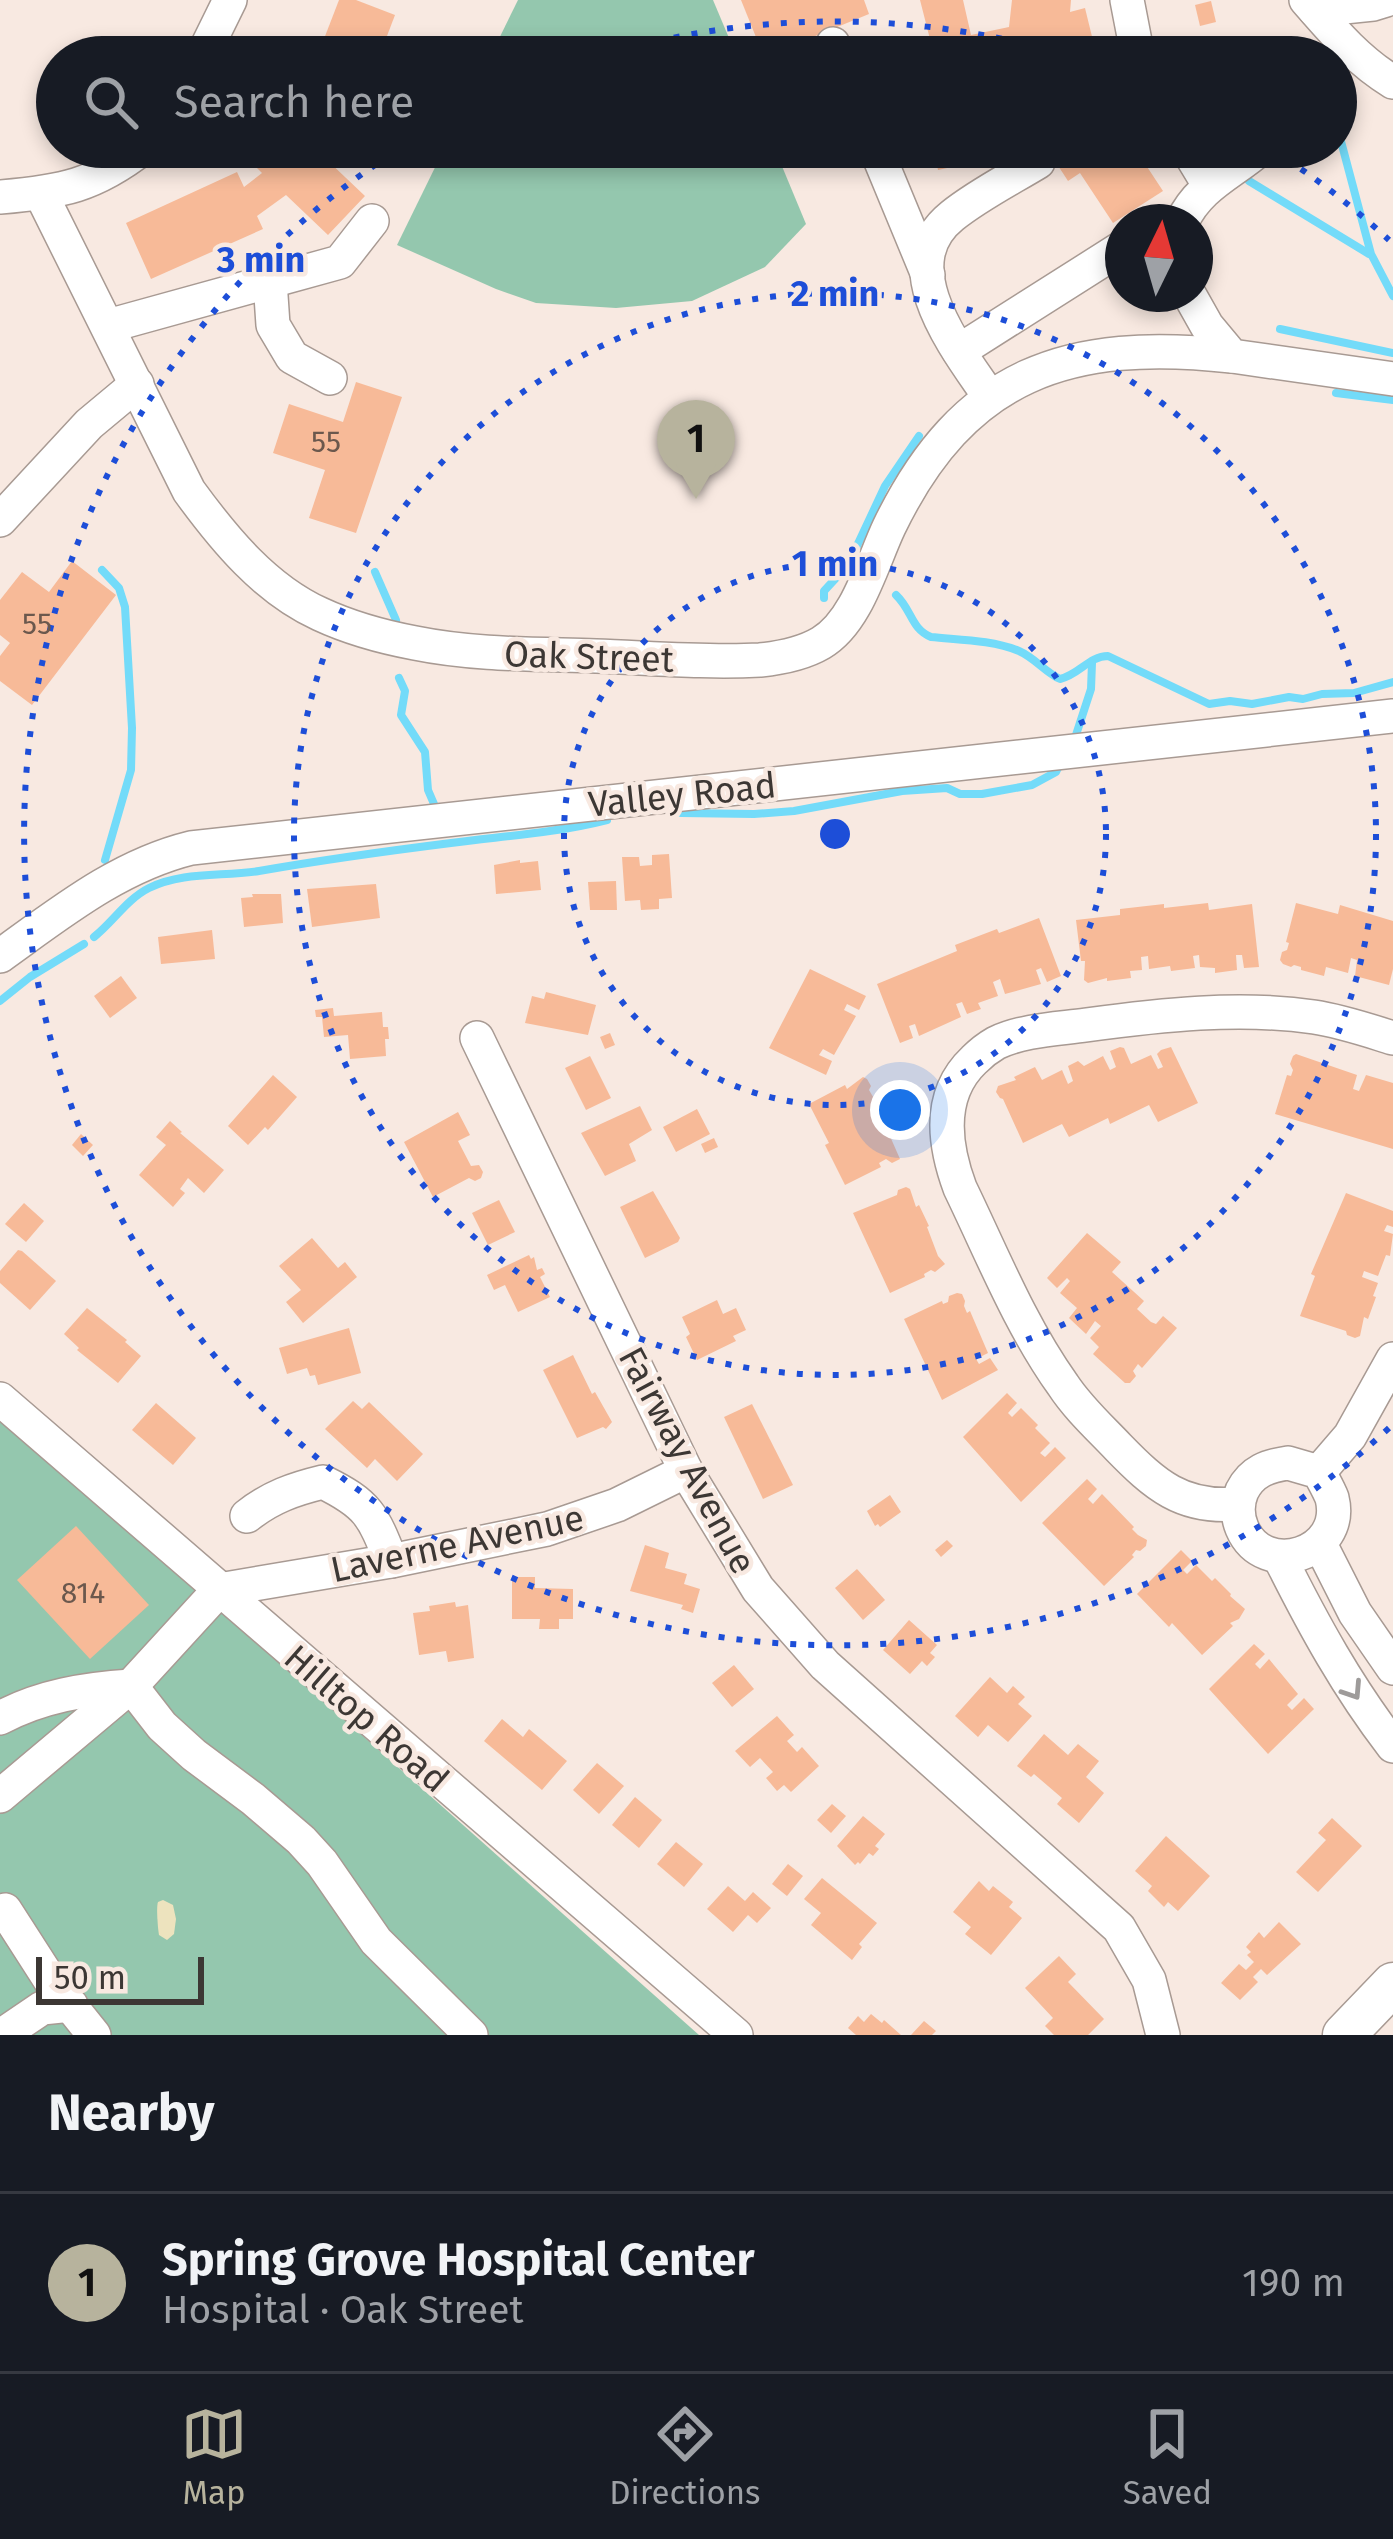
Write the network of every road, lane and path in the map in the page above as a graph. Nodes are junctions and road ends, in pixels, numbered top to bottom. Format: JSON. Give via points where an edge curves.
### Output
{"nodes":[{"id":1,"x":230,"y":0,"type":"edge"},
{"id":2,"x":1127,"y":0,"type":"edge"},
{"id":3,"x":1386,"y":0,"type":"edge"},
{"id":4,"x":1311,"y":5,"type":"edge"},
{"id":5,"x":212,"y":36,"type":"edge"},
{"id":6,"x":1134,"y":36,"type":"edge"},
{"id":7,"x":1330,"y":36,"type":"edge"},
{"id":8,"x":1357,"y":63,"type":"edge"},
{"id":9,"x":1393,"y":82,"type":"edge"},
{"id":10,"x":117,"y":168,"type":"edge"},
{"id":11,"x":884,"y":168,"type":"edge"},
{"id":12,"x":1028,"y":168,"type":"edge"},
{"id":13,"x":1186,"y":168,"type":"edge"},
{"id":14,"x":1236,"y":168,"type":"edge"},
{"id":15,"x":40,"y":194,"type":"junction"},
{"id":16,"x":0,"y":197,"type":"edge"},
{"id":17,"x":1186,"y":204,"type":"edge"},
{"id":18,"x":1191,"y":204,"type":"edge"},
{"id":19,"x":372,"y":221,"type":"dead end"},
{"id":20,"x":1105,"y":258,"type":"edge"},
{"id":21,"x":928,"y":277,"type":"junction"},
{"id":22,"x":270,"y":281,"type":"junction"},
{"id":23,"x":1199,"y":312,"type":"edge"},
{"id":24,"x":108,"y":326,"type":"junction"},
{"id":25,"x":958,"y":351,"type":"junction"},
{"id":26,"x":1232,"y":356,"type":"junction"},
{"id":27,"x":330,"y":378,"type":"dead end"},
{"id":28,"x":1393,"y":379,"type":"edge"},
{"id":29,"x":137,"y":384,"type":"junction"},
{"id":30,"x":988,"y":397,"type":"junction"},
{"id":31,"x":0,"y":518,"type":"edge"},
{"id":32,"x":1393,"y":716,"type":"edge"},
{"id":33,"x":0,"y":956,"type":"edge"},
{"id":34,"x":477,"y":1038,"type":"dead end"},
{"id":35,"x":1393,"y":1039,"type":"edge"},
{"id":36,"x":1393,"y":1359,"type":"edge"},
{"id":37,"x":0,"y":1399,"type":"edge"},
{"id":38,"x":686,"y":1471,"type":"junction"},
{"id":39,"x":1319,"y":1472,"type":"junction"},
{"id":40,"x":1238,"y":1504,"type":"junction"},
{"id":41,"x":248,"y":1516,"type":"dead end"},
{"id":42,"x":1320,"y":1544,"type":"junction"},
{"id":43,"x":1280,"y":1558,"type":"junction"},
{"id":44,"x":392,"y":1561,"type":"junction"},
{"id":45,"x":219,"y":1590,"type":"junction"},
{"id":46,"x":1355,"y":1612,"type":"junction"},
{"id":47,"x":1318,"y":1634,"type":"junction"},
{"id":48,"x":1393,"y":1668,"type":"edge"},
{"id":49,"x":130,"y":1686,"type":"junction"},
{"id":50,"x":0,"y":1718,"type":"edge"},
{"id":51,"x":1393,"y":1746,"type":"edge"},
{"id":52,"x":0,"y":1796,"type":"edge"},
{"id":53,"x":0,"y":1914,"type":"edge"},
{"id":54,"x":1393,"y":1984,"type":"edge"},
{"id":55,"x":71,"y":2005,"type":"junction"},
{"id":56,"x":2,"y":2035,"type":"edge"},
{"id":57,"x":94,"y":2035,"type":"edge"},
{"id":58,"x":471,"y":2035,"type":"edge"},
{"id":59,"x":736,"y":2035,"type":"edge"},
{"id":60,"x":1163,"y":2035,"type":"edge"},
{"id":61,"x":1344,"y":2035,"type":"edge"}],
"edges":[{"from":1,"to":5,"type":"street"},
{"from":2,"to":6,"type":"street"},
{"from":3,"to":4,"type":"street"},
{"from":4,"to":7,"type":"street"},
{"from":8,"to":9,"type":"street"},
{"from":10,"to":15,"type":"street"},
{"from":11,"to":21,"type":"street"},
{"from":12,"to":21,"type":"street","via":[[950,218],[928,254]]},
{"from":13,"to":17,"type":"street"},
{"from":14,"to":18,"type":"street"},
{"from":15,"to":16,"type":"street"},
{"from":15,"to":24,"type":"street","name":"Oak Street"},
{"from":19,"to":22,"type":"street","via":[[340,262]]},
{"from":20,"to":25,"type":"street"},
{"from":21,"to":25,"type":"street","via":[[932,303]]},
{"from":22,"to":24,"type":"street"},
{"from":22,"to":27,"type":"street","via":[[273,325],[292,357]]},
{"from":23,"to":26,"type":"street"},
{"from":24,"to":29,"type":"street","name":"Oak Street"},
{"from":25,"to":30,"type":"street"},
{"from":26,"to":28,"type":"street","name":"Oak Street"},
{"from":26,"to":30,"type":"street","name":"Oak Street","via":[[1121,352],[1028,375]]},
{"from":29,"to":30,"type":"street","name":"Oak Street","via":[[211,521],[238,554],[316,613],[416,644],[476,652],[718,660],[777,657],[823,642],[861,592],[910,487]]},
{"from":29,"to":31,"type":"street"},
{"from":32,"to":33,"type":"street","name":"Valley Road","via":[[191,848],[122,873]]},
{"from":34,"to":38,"type":"street","name":"Fairway Avenue"},
{"from":35,"to":40,"type":"street","via":[[1267,1013],[1035,1031],[972,1061],[947,1110],[960,1188],[1066,1390],[1165,1490],[1190,1501]]},
{"from":36,"to":39,"type":"street","via":[[1350,1436]]},
{"from":37,"to":45,"type":"street","name":"Hilltop Road"},
{"from":38,"to":44,"type":"street","name":"Laverne Avenue","via":[[547,1529]]},
{"from":38,"to":60,"type":"street","name":"Fairway Avenue","via":[[758,1589],[825,1665],[1119,1928],[1149,1980]]},
{"from":39,"to":40,"type":"street","via":[[1270,1466],[1254,1475]]},
{"from":39,"to":42,"type":"street","via":[[1332,1498]]},
{"from":40,"to":43,"type":"street","via":[[1244,1534]]},
{"from":41,"to":44,"type":"street","via":[[288,1491],[323,1482],[356,1498]]},
{"from":42,"to":43,"type":"street"},
{"from":42,"to":46,"type":"street"},
{"from":43,"to":47,"type":"street"},
{"from":44,"to":45,"type":"street","name":"Laverne Avenue"},
{"from":45,"to":49,"type":"street"},
{"from":45,"to":59,"type":"street","name":"Hilltop Road"},
{"from":46,"to":47,"type":"street"},
{"from":46,"to":48,"type":"street"},
{"from":47,"to":51,"type":"street","one_way":true},
{"from":49,"to":50,"type":"street","via":[[86,1689]]},
{"from":49,"to":52,"type":"street"},
{"from":49,"to":58,"type":"street","via":[[194,1755],[301,1840],[376,1941]]},
{"from":53,"to":55,"type":"street"},
{"from":54,"to":61,"type":"main road"},
{"from":55,"to":56,"type":"street","via":[[42,2008]]},
{"from":55,"to":57,"type":"street"}]}
